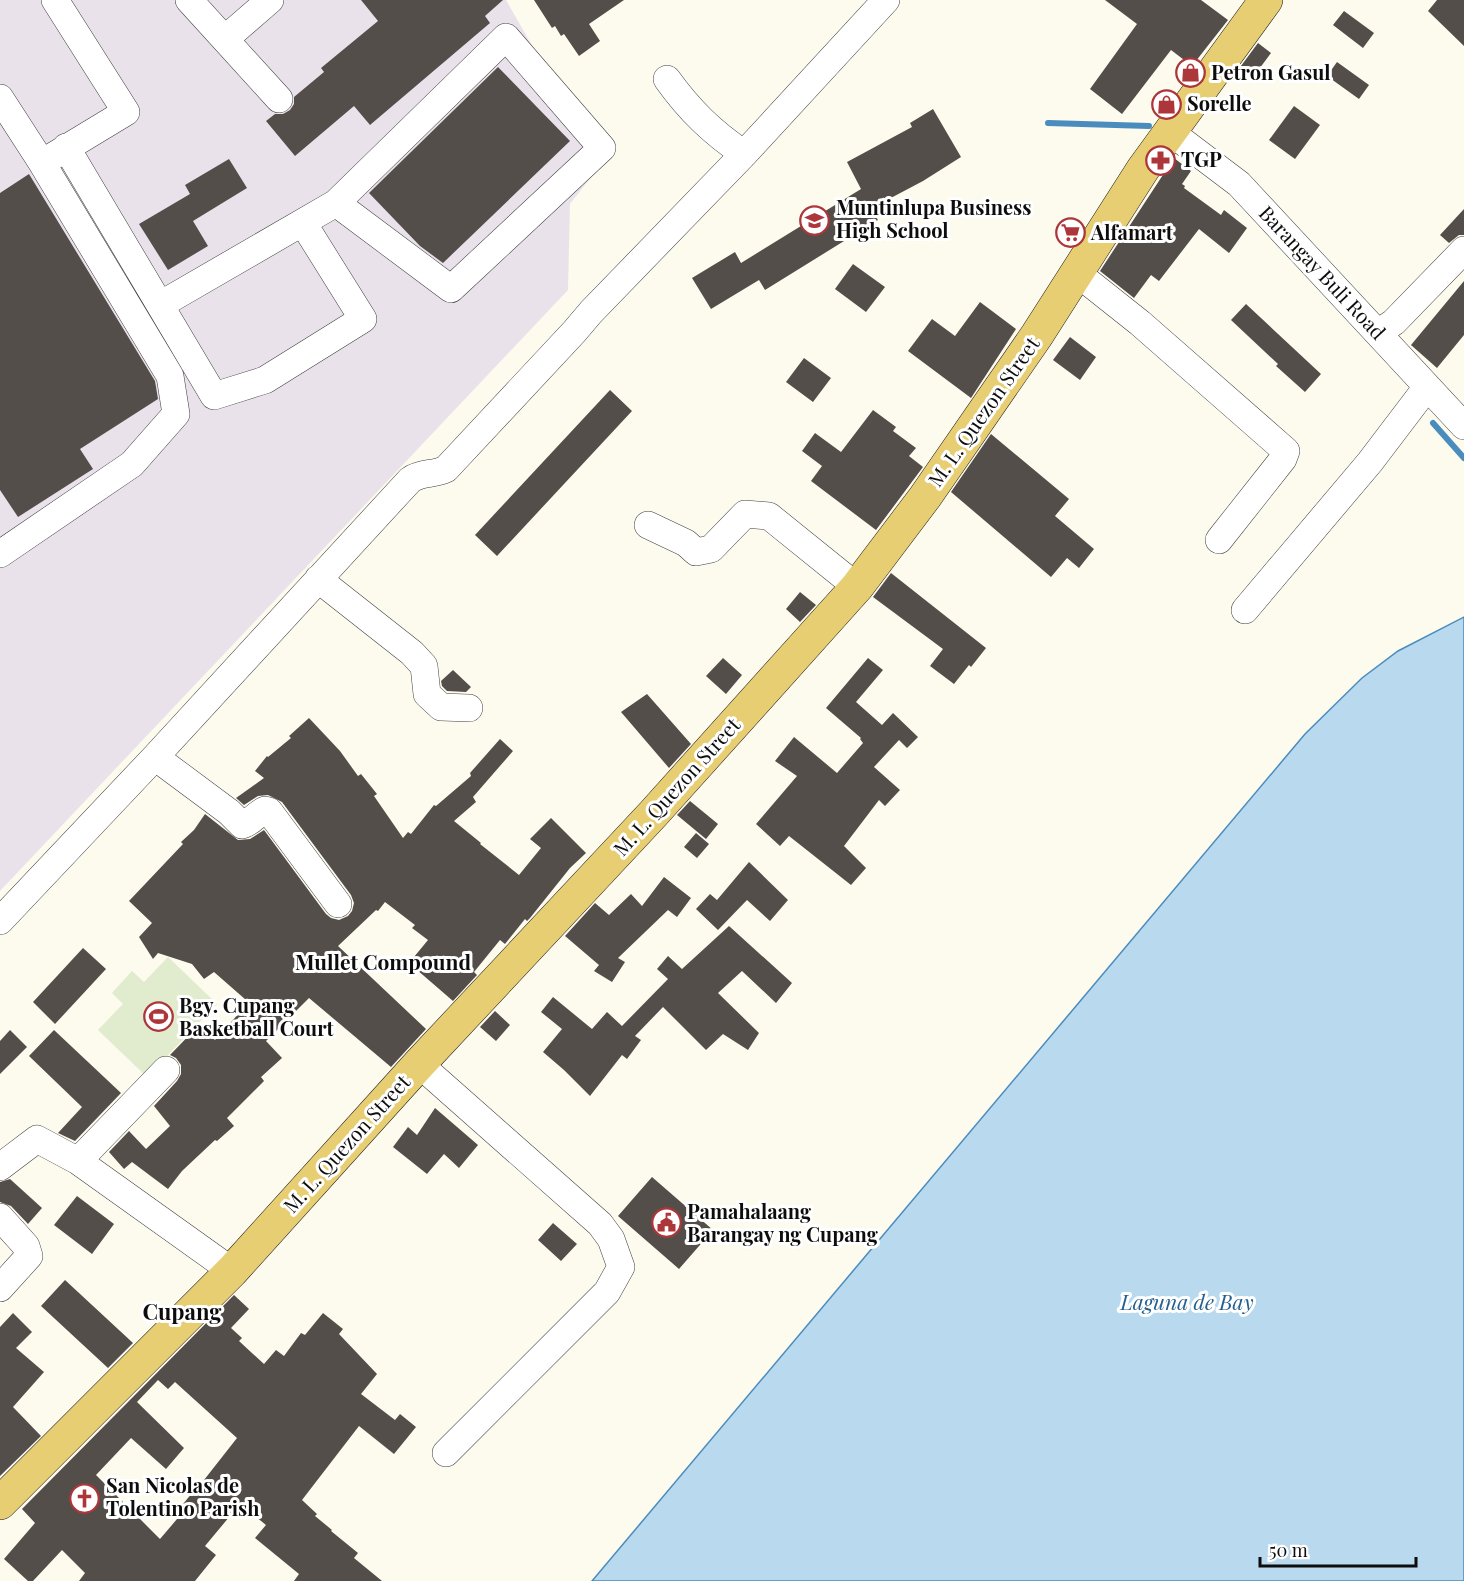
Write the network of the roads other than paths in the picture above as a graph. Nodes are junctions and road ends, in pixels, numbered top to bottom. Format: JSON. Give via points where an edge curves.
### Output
{"nodes":[{"id":1,"x":55,"y":0,"type":"edge"},
{"id":2,"x":189,"y":0,"type":"edge"},
{"id":3,"x":270,"y":0,"type":"edge"},
{"id":4,"x":886,"y":0,"type":"edge"},
{"id":5,"x":1266,"y":0,"type":"edge"},
{"id":6,"x":225,"y":39,"type":"junction"},
{"id":7,"x":667,"y":80,"type":"dead end"},
{"id":8,"x":0,"y":98,"type":"edge"},
{"id":9,"x":279,"y":99,"type":"dead end"},
{"id":10,"x":1169,"y":131,"type":"junction"},
{"id":11,"x":66,"y":147,"type":"junction"},
{"id":12,"x":744,"y":154,"type":"junction"},
{"id":13,"x":42,"y":163,"type":"junction"},
{"id":14,"x":336,"y":203,"type":"junction"},
{"id":15,"x":303,"y":223,"type":"junction"},
{"id":16,"x":1464,"y":250,"type":"edge"},
{"id":17,"x":1077,"y":273,"type":"junction"},
{"id":18,"x":160,"y":305,"type":"junction"},
{"id":19,"x":1378,"y":333,"type":"junction"},
{"id":20,"x":1427,"y":387,"type":"junction"},
{"id":21,"x":1464,"y":426,"type":"edge"},
{"id":22,"x":648,"y":525,"type":"dead end"},
{"id":23,"x":1219,"y":540,"type":"dead end"},
{"id":24,"x":0,"y":554,"type":"edge"},
{"id":25,"x":318,"y":579,"type":"junction"},
{"id":26,"x":857,"y":587,"type":"junction"},
{"id":27,"x":1245,"y":610,"type":"dead end"},
{"id":28,"x":469,"y":708,"type":"dead end"},
{"id":29,"x":155,"y":757,"type":"junction"},
{"id":30,"x":338,"y":903,"type":"dead end"},
{"id":31,"x":0,"y":921,"type":"edge"},
{"id":32,"x":419,"y":1064,"type":"junction"},
{"id":33,"x":166,"y":1070,"type":"dead end"},
{"id":34,"x":78,"y":1161,"type":"junction"},
{"id":35,"x":0,"y":1167,"type":"edge"},
{"id":36,"x":1,"y":1221,"type":"edge"},
{"id":37,"x":232,"y":1271,"type":"junction"},
{"id":38,"x":0,"y":1288,"type":"edge"},
{"id":39,"x":446,"y":1453,"type":"dead end"},
{"id":40,"x":0,"y":1503,"type":"edge"}],
"edges":[{"from":1,"to":11,"type":"street","via":[[126,112]]},
{"from":2,"to":6,"type":"street"},
{"from":3,"to":6,"type":"street"},
{"from":4,"to":12,"type":"street"},
{"from":5,"to":10,"type":"main road","name":"M. L. Quezon Street"},
{"from":6,"to":9,"type":"street"},
{"from":7,"to":12,"type":"street","via":[[693,114]]},
{"from":8,"to":13,"type":"street"},
{"from":10,"to":17,"type":"main road","name":"M. L. Quezon Street"},
{"from":10,"to":19,"type":"street","name":"Barangay Buli Road","via":[[1239,184]]},
{"from":11,"to":13,"type":"street"},
{"from":11,"to":18,"type":"street"},
{"from":12,"to":25,"type":"street","via":[[446,469],[410,480]]},
{"from":13,"to":24,"type":"street","via":[[171,375],[176,414],[132,464]]},
{"from":14,"to":14,"type":"street","via":[[451,289],[602,148],[506,38]]},
{"from":14,"to":15,"type":"street"},
{"from":15,"to":18,"type":"street"},
{"from":15,"to":18,"type":"street","via":[[363,319],[265,380],[214,396]]},
{"from":16,"to":19,"type":"street","via":[[1394,322]]},
{"from":17,"to":23,"type":"street","via":[[1286,451]]},
{"from":17,"to":26,"type":"main road","name":"M. L. Quezon Street","via":[[925,497]]},
{"from":19,"to":20,"type":"street","name":"Barangay Buli Road"},
{"from":20,"to":21,"type":"street","name":"Barangay Buli Road"},
{"from":20,"to":27,"type":"street","via":[[1371,462]]},
{"from":22,"to":26,"type":"street","via":[[696,552],[711,549],[745,514],[769,516]]},
{"from":25,"to":28,"type":"street","via":[[412,653],[424,666],[427,694],[441,707]]},
{"from":25,"to":29,"type":"street"},
{"from":26,"to":32,"type":"main road","name":"M. L. Quezon Street","via":[[653,814]]},
{"from":29,"to":30,"type":"street","via":[[242,825],[260,812],[269,812]]},
{"from":29,"to":31,"type":"street"},
{"from":32,"to":37,"type":"main road","name":"M. L. Quezon Street"},
{"from":32,"to":39,"type":"street","via":[[600,1224],[611,1239],[621,1268],[606,1292]]},
{"from":33,"to":34,"type":"street"},
{"from":34,"to":35,"type":"street","via":[[37,1139]]},
{"from":34,"to":37,"type":"street"},
{"from":36,"to":38,"type":"street","via":[[26,1246],[29,1256]]},
{"from":37,"to":40,"type":"main road","name":"M. L. Quezon Street"}]}
